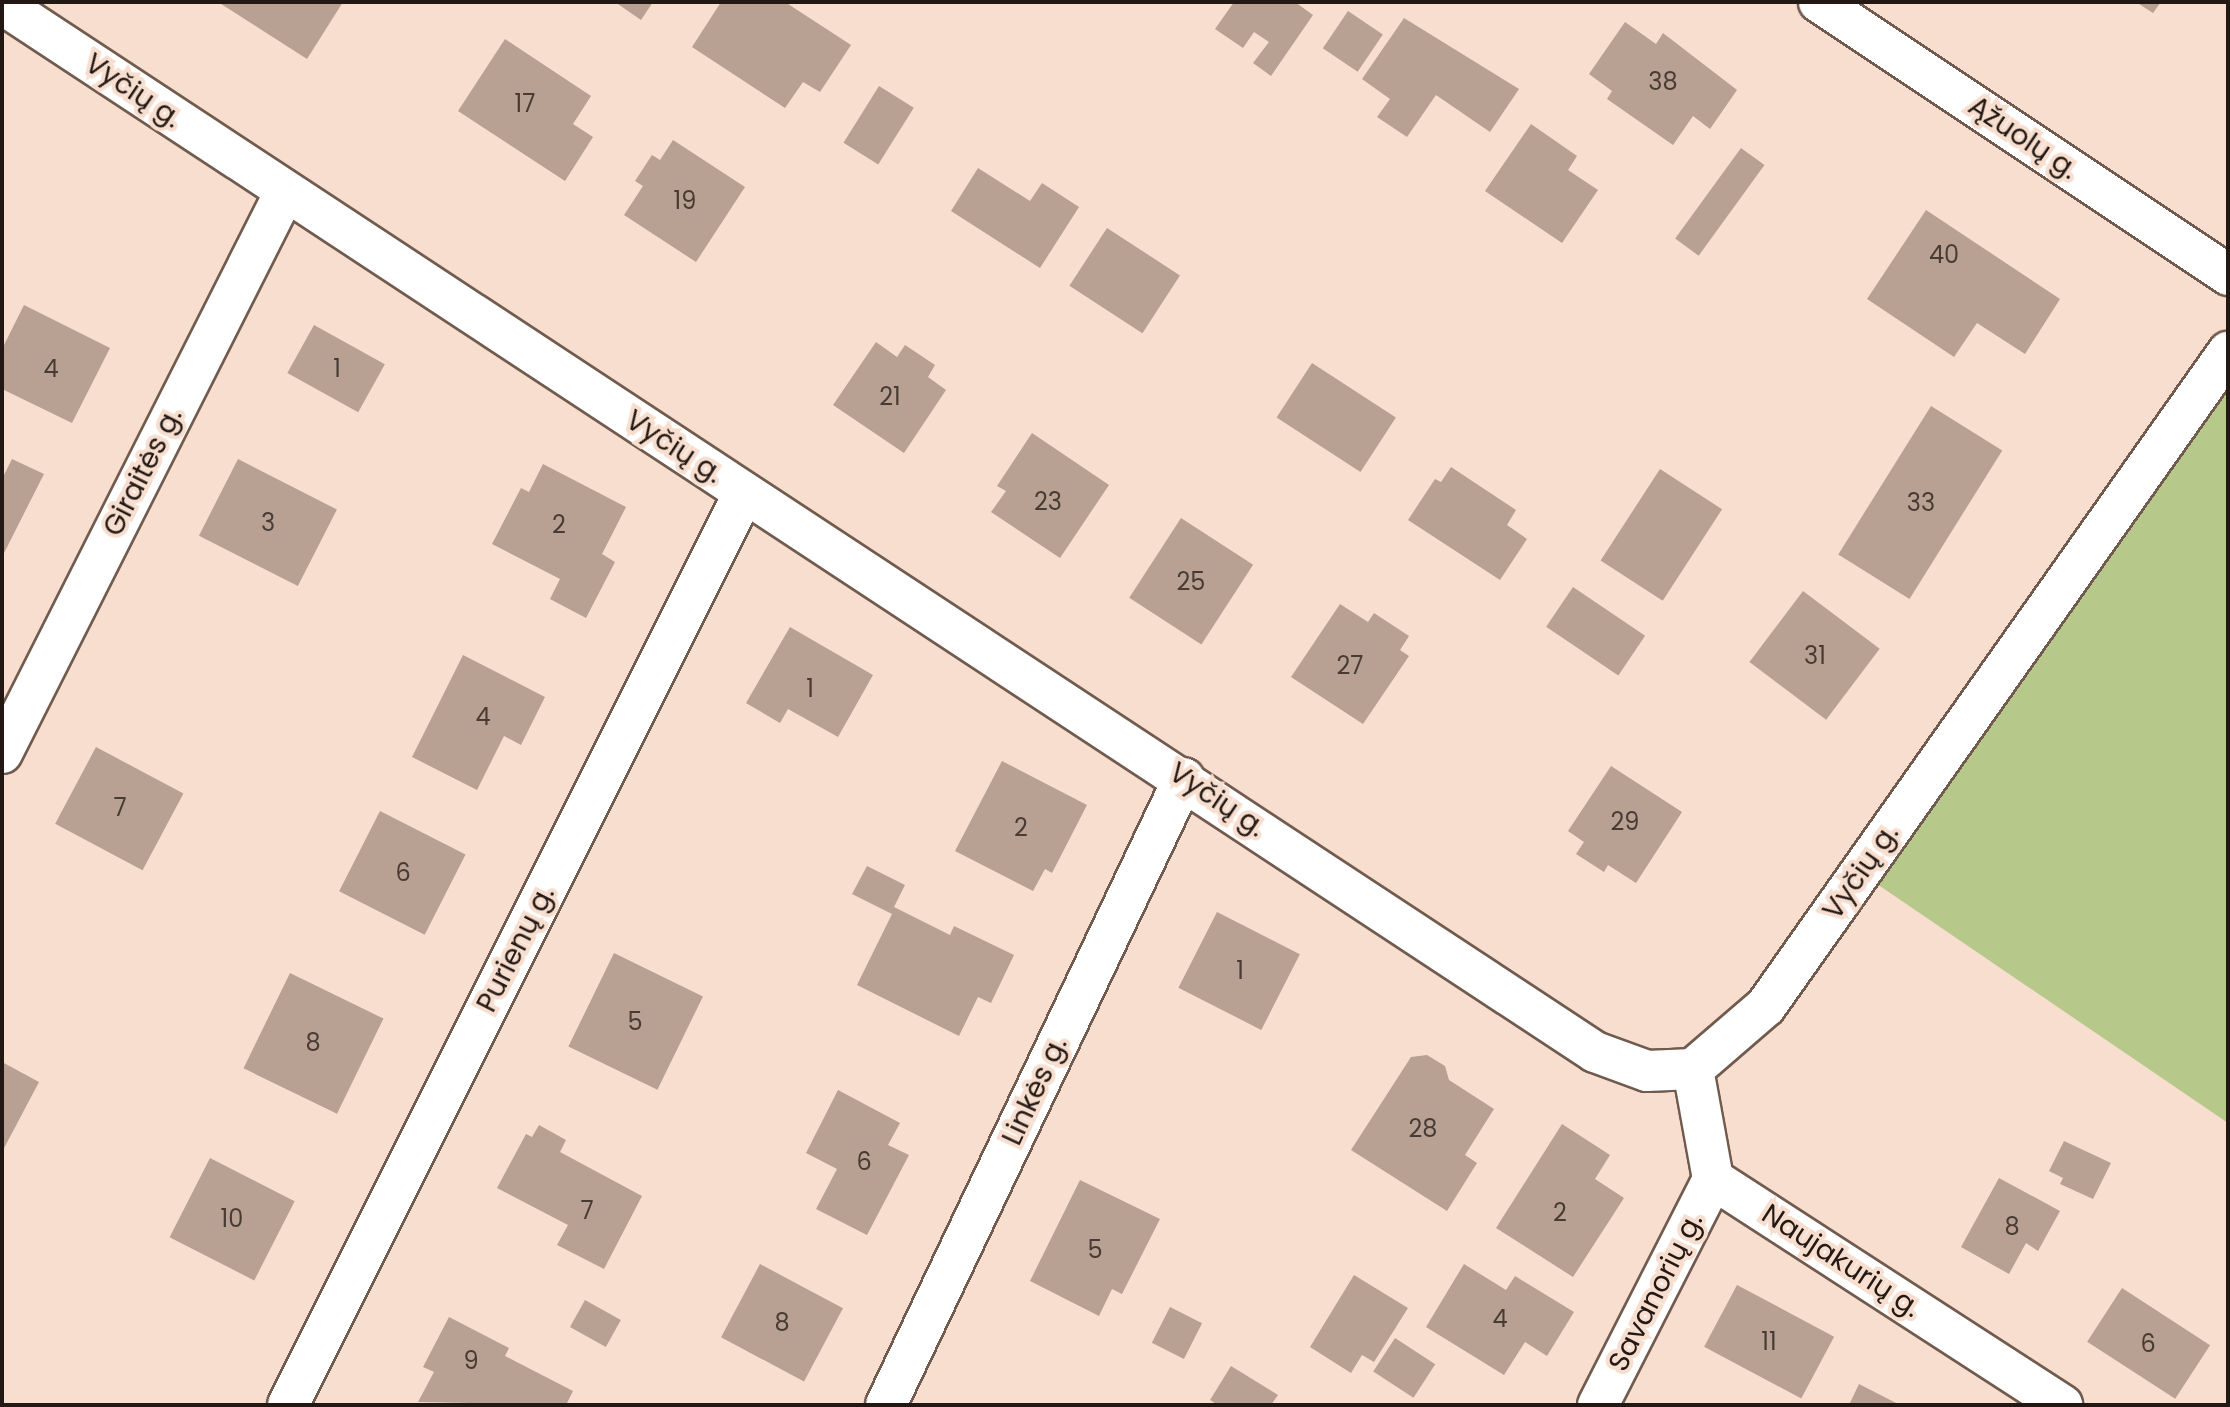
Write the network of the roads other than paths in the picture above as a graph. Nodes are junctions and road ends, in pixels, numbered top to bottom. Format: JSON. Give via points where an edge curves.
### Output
{"nodes":[{"id":1,"x":1819,"y":2,"type":"edge"},
{"id":2,"x":2,"y":4,"type":"edge"},
{"id":3,"x":285,"y":192,"type":"junction"},
{"id":4,"x":2228,"y":275,"type":"edge"},
{"id":5,"x":2228,"y":352,"type":"edge"},
{"id":6,"x":744,"y":493,"type":"junction"},
{"id":7,"x":2,"y":753,"type":"edge"},
{"id":8,"x":1184,"y":778,"type":"junction"},
{"id":9,"x":1693,"y":1069,"type":"junction"},
{"id":10,"x":1713,"y":1179,"type":"junction"},
{"id":11,"x":288,"y":1405,"type":"edge"},
{"id":12,"x":886,"y":1405,"type":"edge"},
{"id":13,"x":1598,"y":1405,"type":"edge"},
{"id":14,"x":2062,"y":1405,"type":"edge"}],
"edges":[{"from":1,"to":4,"type":"street","name":"Ąžuolų g."},
{"from":2,"to":3,"type":"street","name":"Vyčių g."},
{"from":3,"to":6,"type":"street","name":"Vyčių g."},
{"from":3,"to":7,"type":"street","name":"Giraitės g."},
{"from":5,"to":9,"type":"street","name":"Vyčių g.","via":[[1766,1006]]},
{"from":6,"to":8,"type":"street","name":"Vyčių g."},
{"from":6,"to":11,"type":"street","name":"Purienų g."},
{"from":8,"to":9,"type":"street","name":"Vyčių g.","via":[[1595,1052],[1647,1071]]},
{"from":8,"to":12,"type":"street","name":"Linkės g."},
{"from":9,"to":10,"type":"street"},
{"from":10,"to":13,"type":"street","name":"Savanorių g."},
{"from":10,"to":14,"type":"street","name":"Naujakurių g."}]}
